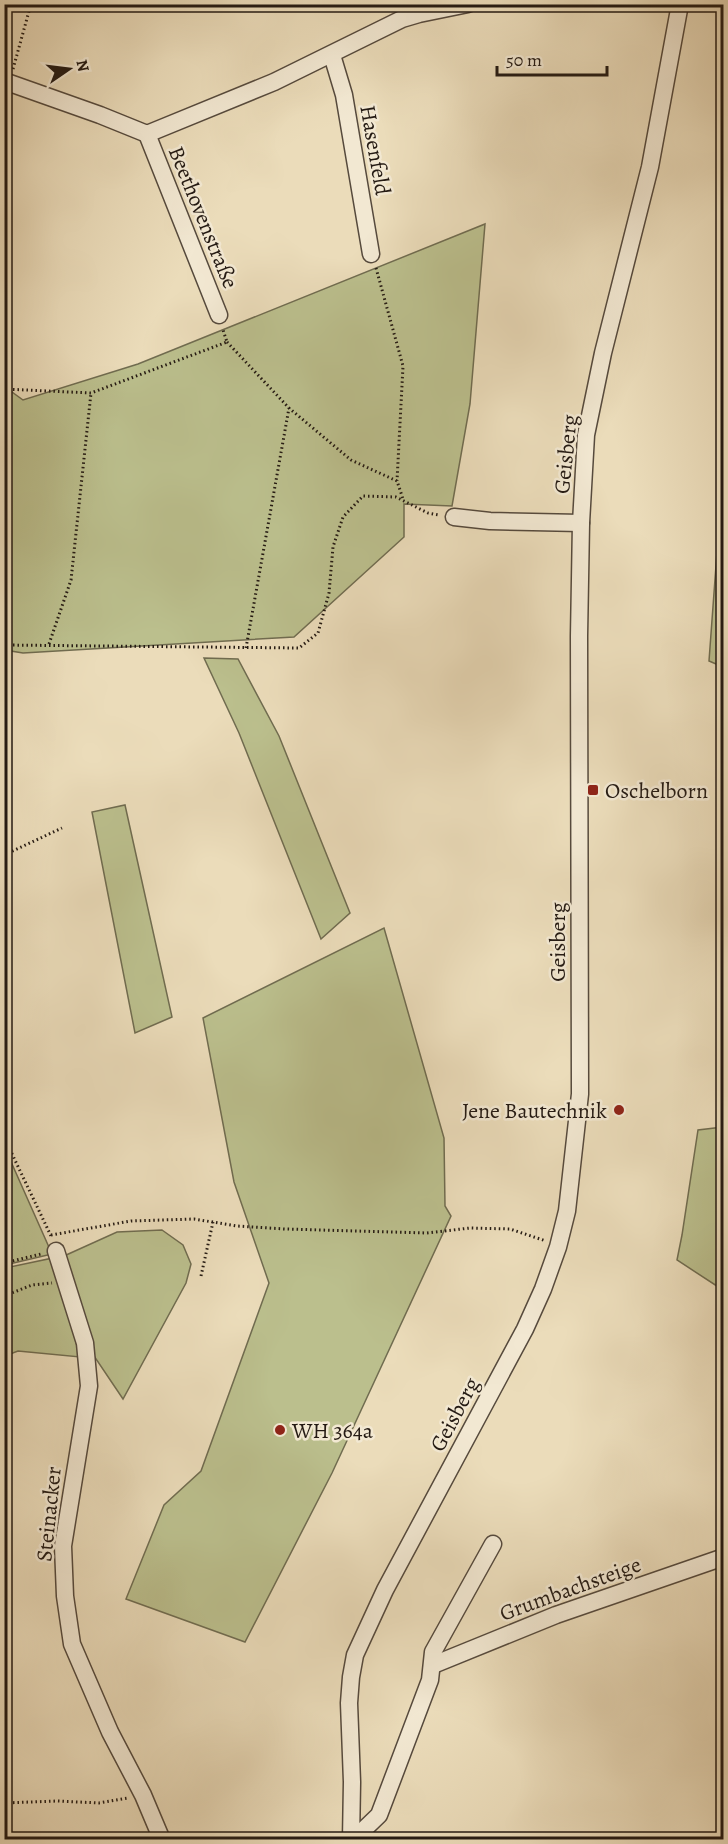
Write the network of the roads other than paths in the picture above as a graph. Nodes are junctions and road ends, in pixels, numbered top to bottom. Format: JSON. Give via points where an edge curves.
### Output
{"nodes":[{"id":1,"x":468,"y":4,"type":"edge"},
{"id":2,"x":680,"y":4,"type":"edge"},
{"id":3,"x":332,"y":55,"type":"junction"},
{"id":4,"x":7,"y":82,"type":"edge"},
{"id":5,"x":147,"y":134,"type":"junction"},
{"id":6,"x":371,"y":254,"type":"road end"},
{"id":7,"x":219,"y":315,"type":"road end"},
{"id":8,"x":454,"y":517,"type":"road end"},
{"id":9,"x":581,"y":523,"type":"junction"},
{"id":10,"x":56,"y":1251,"type":"road end"},
{"id":11,"x":494,"y":1544,"type":"dead end"},
{"id":12,"x":723,"y":1557,"type":"edge"},
{"id":13,"x":433,"y":1665,"type":"junction"},
{"id":14,"x":162,"y":1839,"type":"edge"},
{"id":15,"x":352,"y":1839,"type":"edge"}],
"edges":[{"from":1,"to":3,"type":"street","via":[[402,20]]},
{"from":2,"to":9,"type":"street","name":"Geisberg","via":[[650,167],[586,435]]},
{"from":3,"to":5,"type":"street"},
{"from":3,"to":6,"type":"street","name":"Hasenfeld","via":[[344,94]]},
{"from":4,"to":5,"type":"street"},
{"from":5,"to":7,"type":"street","name":"Beethovenstraße"},
{"from":8,"to":9,"type":"street"},
{"from":9,"to":15,"type":"street","name":"Geisberg","via":[[580,1094],[567,1211],[558,1247],[525,1329],[385,1590],[355,1654],[349,1703]]},
{"from":10,"to":14,"type":"street","name":"Steinacker","via":[[85,1343],[89,1386],[63,1546],[72,1644]]},
{"from":11,"to":13,"type":"street","name":"Grumbachsteige","via":[[433,1652]]},
{"from":12,"to":13,"type":"street","name":"Grumbachsteige","via":[[556,1615]]},
{"from":13,"to":15,"type":"street","name":"Grumbachsteige","via":[[379,1815]]}]}
